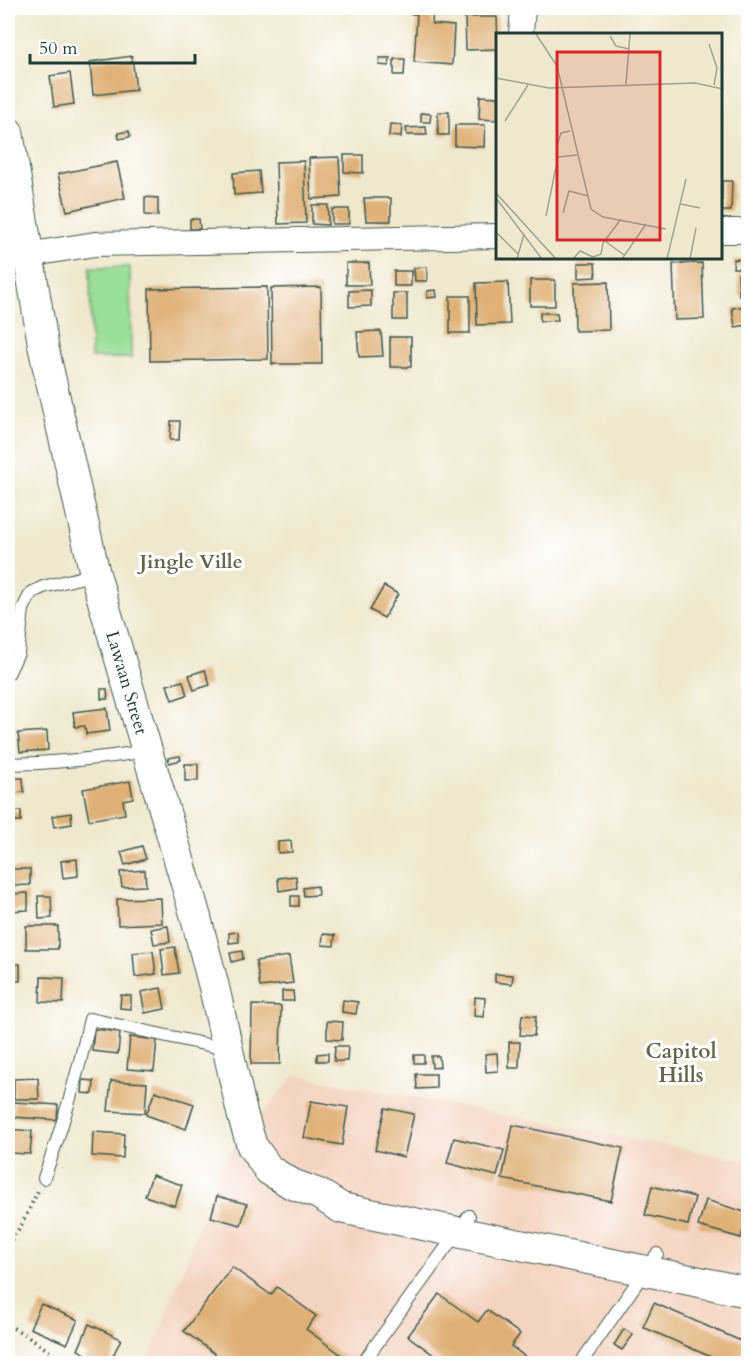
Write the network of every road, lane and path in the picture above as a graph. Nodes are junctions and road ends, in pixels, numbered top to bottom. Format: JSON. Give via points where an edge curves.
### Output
{"nodes":[{"id":1,"x":523,"y":8,"type":"edge"},
{"id":2,"x":521,"y":33,"type":"edge"},
{"id":3,"x":8,"y":132,"type":"edge"},
{"id":4,"x":723,"y":231,"type":"edge"},
{"id":5,"x":748,"y":231,"type":"edge"},
{"id":6,"x":496,"y":236,"type":"edge"},
{"id":7,"x":18,"y":256,"type":"edge"},
{"id":8,"x":95,"y":574,"type":"junction"},
{"id":9,"x":8,"y":674,"type":"edge"},
{"id":10,"x":147,"y":751,"type":"junction"},
{"id":11,"x":8,"y":764,"type":"edge"},
{"id":12,"x":227,"y":1049,"type":"junction"},
{"id":13,"x":44,"y":1178,"type":"joint"},
{"id":14,"x":464,"y":1224,"type":"junction"},
{"id":15,"x":8,"y":1245,"type":"edge"},
{"id":16,"x":651,"y":1263,"type":"junction"},
{"id":17,"x":748,"y":1274,"type":"edge"},
{"id":18,"x":748,"y":1292,"type":"edge"},
{"id":19,"x":8,"y":1325,"type":"edge"},
{"id":20,"x":66,"y":1364,"type":"edge"},
{"id":21,"x":363,"y":1364,"type":"edge"},
{"id":22,"x":580,"y":1364,"type":"edge"}],
"edges":[{"from":1,"to":2,"type":"street"},
{"from":3,"to":7,"type":"street","name":"Lawaan Street"},
{"from":4,"to":5,"type":"street"},
{"from":6,"to":7,"type":"street","via":[[95,244]]},
{"from":7,"to":8,"type":"street","name":"Lawaan Street","via":[[44,350]]},
{"from":8,"to":9,"type":"lane","via":[[31,593],[23,609],[18,654]]},
{"from":8,"to":10,"type":"street","name":"Lawaan Street"},
{"from":10,"to":11,"type":"lane","via":[[101,759]]},
{"from":10,"to":12,"type":"street","name":"Lawaan Street","via":[[195,914]]},
{"from":12,"to":13,"type":"lane","via":[[90,1019],[66,1115]]},
{"from":12,"to":14,"type":"street","name":"Lawaan Street","via":[[252,1146],[269,1170],[319,1194],[345,1190]]},
{"from":13,"to":15,"type":"path"},
{"from":14,"to":16,"type":"street"},
{"from":14,"to":21,"type":"lane"},
{"from":16,"to":17,"type":"street"},
{"from":16,"to":18,"type":"street"},
{"from":16,"to":22,"type":"lane"},
{"from":19,"to":20,"type":"path"}]}
